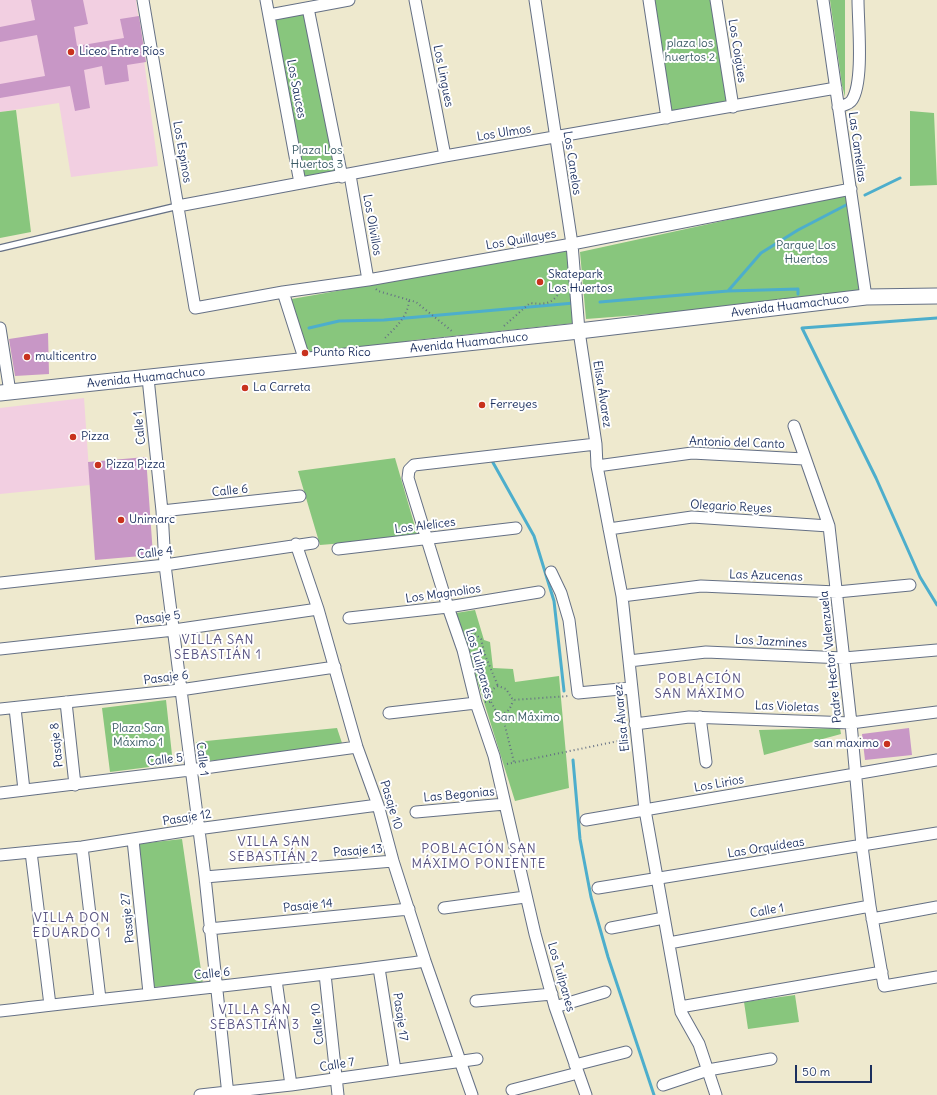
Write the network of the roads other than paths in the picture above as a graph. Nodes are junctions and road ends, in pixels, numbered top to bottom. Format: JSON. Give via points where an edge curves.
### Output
{"nodes":[{"id":1,"x":143,"y":0,"type":"edge"},
{"id":2,"x":266,"y":0,"type":"edge"},
{"id":3,"x":349,"y":0,"type":"edge"},
{"id":4,"x":415,"y":0,"type":"edge"},
{"id":5,"x":535,"y":0,"type":"edge"},
{"id":6,"x":649,"y":0,"type":"edge"},
{"id":7,"x":716,"y":0,"type":"edge"},
{"id":8,"x":823,"y":0,"type":"edge"},
{"id":9,"x":858,"y":0,"type":"edge"},
{"id":10,"x":308,"y":8,"type":"junction"},
{"id":11,"x":268,"y":15,"type":"junction"},
{"id":12,"x":836,"y":88,"type":"junction"},
{"id":13,"x":733,"y":107,"type":"junction"},
{"id":14,"x":838,"y":107,"type":"junction"},
{"id":15,"x":667,"y":118,"type":"junction"},
{"id":16,"x":555,"y":138,"type":"junction"},
{"id":17,"x":445,"y":156,"type":"junction"},
{"id":18,"x":346,"y":176,"type":"junction"},
{"id":19,"x":300,"y":183,"type":"junction"},
{"id":20,"x":851,"y":189,"type":"junction"},
{"id":21,"x":178,"y":206,"type":"junction"},
{"id":22,"x":572,"y":244,"type":"junction"},
{"id":23,"x":0,"y":248,"type":"edge"},
{"id":24,"x":368,"y":280,"type":"junction"},
{"id":25,"x":283,"y":292,"type":"junction"},
{"id":26,"x":937,"y":296,"type":"edge"},
{"id":27,"x":866,"y":297,"type":"junction"},
{"id":28,"x":195,"y":308,"type":"joint"},
{"id":29,"x":0,"y":328,"type":"edge"},
{"id":30,"x":579,"y":331,"type":"junction"},
{"id":31,"x":306,"y":361,"type":"junction"},
{"id":32,"x":148,"y":378,"type":"junction"},
{"id":33,"x":5,"y":392,"type":"edge"},
{"id":34,"x":794,"y":426,"type":"dead end"},
{"id":35,"x":596,"y":444,"type":"junction"},
{"id":36,"x":804,"y":459,"type":"junction"},
{"id":37,"x":597,"y":466,"type":"junction"},
{"id":38,"x":300,"y":496,"type":"dead end"},
{"id":39,"x":162,"y":511,"type":"junction"},
{"id":40,"x":829,"y":526,"type":"junction"},
{"id":41,"x":516,"y":528,"type":"dead end"},
{"id":42,"x":609,"y":529,"type":"junction"},
{"id":43,"x":427,"y":539,"type":"junction"},
{"id":44,"x":312,"y":543,"type":"dead end"},
{"id":45,"x":296,"y":544,"type":"junction"},
{"id":46,"x":338,"y":549,"type":"dead end"},
{"id":47,"x":165,"y":565,"type":"junction"},
{"id":48,"x":551,"y":572,"type":"dead end"},
{"id":49,"x":0,"y":583,"type":"edge"},
{"id":50,"x":910,"y":585,"type":"dead end"},
{"id":51,"x":539,"y":592,"type":"dead end"},
{"id":52,"x":837,"y":592,"type":"junction"},
{"id":53,"x":622,"y":596,"type":"junction"},
{"id":54,"x":448,"y":607,"type":"junction"},
{"id":55,"x":318,"y":610,"type":"junction"},
{"id":56,"x":349,"y":618,"type":"dead end"},
{"id":57,"x":174,"y":630,"type":"junction"},
{"id":58,"x":0,"y":649,"type":"edge"},
{"id":59,"x":937,"y":650,"type":"edge"},
{"id":60,"x":844,"y":658,"type":"junction"},
{"id":61,"x":629,"y":661,"type":"junction"},
{"id":62,"x":335,"y":667,"type":"junction"},
{"id":63,"x":632,"y":688,"type":"junction"},
{"id":64,"x":180,"y":690,"type":"junction"},
{"id":65,"x":66,"y":702,"type":"junction"},
{"id":66,"x":476,"y":703,"type":"junction"},
{"id":67,"x":15,"y":708,"type":"junction"},
{"id":68,"x":0,"y":709,"type":"edge"},
{"id":69,"x":937,"y":712,"type":"edge"},
{"id":70,"x":389,"y":713,"type":"dead end"},
{"id":71,"x":700,"y":717,"type":"junction"},
{"id":72,"x":851,"y":723,"type":"junction"},
{"id":73,"x":635,"y":724,"type":"junction"},
{"id":74,"x":357,"y":747,"type":"junction"},
{"id":75,"x":937,"y":760,"type":"edge"},
{"id":76,"x":706,"y":762,"type":"dead end"},
{"id":77,"x":190,"y":770,"type":"junction"},
{"id":78,"x":856,"y":773,"type":"junction"},
{"id":79,"x":75,"y":785,"type":"junction"},
{"id":80,"x":24,"y":790,"type":"junction"},
{"id":81,"x":0,"y":793,"type":"edge"},
{"id":82,"x":505,"y":804,"type":"junction"},
{"id":83,"x":378,"y":805,"type":"junction"},
{"id":84,"x":645,"y":810,"type":"junction"},
{"id":85,"x":416,"y":812,"type":"dead end"},
{"id":86,"x":586,"y":820,"type":"dead end"},
{"id":87,"x":197,"y":829,"type":"junction"},
{"id":88,"x":937,"y":833,"type":"edge"},
{"id":89,"x":133,"y":840,"type":"junction"},
{"id":90,"x":82,"y":846,"type":"junction"},
{"id":91,"x":862,"y":846,"type":"junction"},
{"id":92,"x":31,"y":852,"type":"junction"},
{"id":93,"x":0,"y":855,"type":"edge"},
{"id":94,"x":394,"y":861,"type":"junction"},
{"id":95,"x":205,"y":877,"type":"junction"},
{"id":96,"x":657,"y":878,"type":"junction"},
{"id":97,"x":598,"y":888,"type":"dead end"},
{"id":98,"x":525,"y":897,"type":"junction"},
{"id":99,"x":870,"y":906,"type":"junction"},
{"id":100,"x":937,"y":907,"type":"edge"},
{"id":101,"x":444,"y":908,"type":"dead end"},
{"id":102,"x":409,"y":909,"type":"junction"},
{"id":103,"x":664,"y":918,"type":"junction"},
{"id":104,"x":872,"y":919,"type":"junction"},
{"id":105,"x":611,"y":928,"type":"dead end"},
{"id":106,"x":209,"y":929,"type":"junction"},
{"id":107,"x":669,"y":943,"type":"junction"},
{"id":108,"x":425,"y":962,"type":"junction"},
{"id":109,"x":380,"y":968,"type":"junction"},
{"id":110,"x":882,"y":972,"type":"junction"},
{"id":111,"x":325,"y":974,"type":"junction"},
{"id":112,"x":937,"y":977,"type":"edge"},
{"id":113,"x":276,"y":980,"type":"junction"},
{"id":114,"x":216,"y":988,"type":"junction"},
{"id":115,"x":605,"y":992,"type":"dead end"},
{"id":116,"x":149,"y":993,"type":"junction"},
{"id":117,"x":552,"y":994,"type":"junction"},
{"id":118,"x":100,"y":999,"type":"junction"},
{"id":119,"x":476,"y":1000,"type":"dead end"},
{"id":120,"x":50,"y":1005,"type":"junction"},
{"id":121,"x":555,"y":1007,"type":"junction"},
{"id":122,"x":680,"y":1007,"type":"junction"},
{"id":123,"x":0,"y":1011,"type":"edge"},
{"id":124,"x":626,"y":1052,"type":"dead end"},
{"id":125,"x":477,"y":1059,"type":"dead end"},
{"id":126,"x":771,"y":1059,"type":"dead end"},
{"id":127,"x":462,"y":1061,"type":"junction"},
{"id":128,"x":576,"y":1069,"type":"junction"},
{"id":129,"x":395,"y":1070,"type":"junction"},
{"id":130,"x":708,"y":1070,"type":"junction"},
{"id":131,"x":337,"y":1079,"type":"junction"},
{"id":132,"x":291,"y":1085,"type":"junction"},
{"id":133,"x":663,"y":1085,"type":"dead end"},
{"id":134,"x":512,"y":1090,"type":"dead end"},
{"id":135,"x":228,"y":1094,"type":"edge"},
{"id":136,"x":200,"y":1095,"type":"edge"},
{"id":137,"x":338,"y":1095,"type":"edge"},
{"id":138,"x":472,"y":1095,"type":"edge"},
{"id":139,"x":586,"y":1095,"type":"edge"},
{"id":140,"x":716,"y":1095,"type":"edge"}],
"edges":[{"from":1,"to":21,"type":"street","name":"Los Espinos"},
{"from":2,"to":11,"type":"street","name":"Los Sauces"},
{"from":3,"to":10,"type":"street"},
{"from":4,"to":17,"type":"street","name":"Los Lingues"},
{"from":5,"to":16,"type":"street","name":"Los Canelos"},
{"from":6,"to":15,"type":"street"},
{"from":7,"to":13,"type":"street","name":"Los Coigües"},
{"from":8,"to":12,"type":"street","name":"Las Camelias"},
{"from":9,"to":14,"type":"street","via":[[857,81],[852,100]]},
{"from":10,"to":11,"type":"street"},
{"from":10,"to":18,"type":"street"},
{"from":11,"to":19,"type":"street","name":"Los Sauces"},
{"from":12,"to":13,"type":"street","name":"Los Ulmos"},
{"from":12,"to":14,"type":"street","name":"Las Camelias"},
{"from":13,"to":15,"type":"street","name":"Los Ulmos"},
{"from":14,"to":20,"type":"street","name":"Las Camelias"},
{"from":15,"to":16,"type":"street","name":"Los Ulmos"},
{"from":16,"to":17,"type":"street","name":"Los Ulmos"},
{"from":16,"to":22,"type":"street","name":"Los Canelos"},
{"from":17,"to":18,"type":"street","name":"Los Ulmos"},
{"from":18,"to":19,"type":"street","name":"Los Ulmos"},
{"from":18,"to":24,"type":"street","name":"Los Olivillos"},
{"from":19,"to":21,"type":"street","name":"Los Ulmos"},
{"from":20,"to":22,"type":"street","name":"Los Quillayes"},
{"from":20,"to":27,"type":"street","name":"Las Camelias"},
{"from":21,"to":23,"type":"lane"},
{"from":21,"to":28,"type":"street","name":"Los Espinos"},
{"from":22,"to":24,"type":"street","name":"Los Quillayes"},
{"from":22,"to":30,"type":"street","name":"Los Canelos"},
{"from":24,"to":25,"type":"street","name":"Los Quillayes"},
{"from":25,"to":28,"type":"street","name":"Los Quillayes"},
{"from":25,"to":31,"type":"street"},
{"from":26,"to":27,"type":"main road","name":"Avenida Huamachuco"},
{"from":27,"to":30,"type":"main road","name":"Avenida Huamachuco"},
{"from":29,"to":33,"type":"street"},
{"from":30,"to":31,"type":"main road","name":"Avenida Huamachuco"},
{"from":30,"to":35,"type":"street","name":"Elisa Álvarez"},
{"from":31,"to":32,"type":"main road","name":"Avenida Huamachuco"},
{"from":32,"to":33,"type":"main road","name":"Avenida Huamachuco"},
{"from":32,"to":39,"type":"street","name":"Calle 1"},
{"from":34,"to":36,"type":"street","name":"Padre Hector Valenzuela"},
{"from":35,"to":37,"type":"street","name":"Elisa Álvarez"},
{"from":35,"to":43,"type":"street","name":"Los Tulipanes","via":[[414,465],[409,470],[408,478]]},
{"from":36,"to":37,"type":"street","name":"Antonio del Canto","via":[[692,453]]},
{"from":36,"to":40,"type":"street","name":"Padre Hector Valenzuela"},
{"from":37,"to":42,"type":"street","name":"Elisa Álvarez"},
{"from":38,"to":39,"type":"street","name":"Calle 6"},
{"from":39,"to":47,"type":"street","name":"Calle 1"},
{"from":40,"to":42,"type":"street","name":"Olegario Reyes","via":[[692,517]]},
{"from":40,"to":52,"type":"street","name":"Padre Hector Valenzuela"},
{"from":41,"to":43,"type":"street","name":"Los Alelices"},
{"from":42,"to":53,"type":"street","name":"Elisa Álvarez"},
{"from":43,"to":46,"type":"street","name":"Los Alelices"},
{"from":43,"to":54,"type":"street","name":"Los Tulipanes"},
{"from":44,"to":45,"type":"street","name":"Calle 4"},
{"from":45,"to":47,"type":"street","name":"Calle 4"},
{"from":45,"to":55,"type":"street","name":"Pasaje 10"},
{"from":47,"to":49,"type":"street","name":"Calle 4"},
{"from":47,"to":57,"type":"street","name":"Calle 1"},
{"from":48,"to":63,"type":"street","via":[[569,620],[578,693]]},
{"from":50,"to":52,"type":"street","name":"Las Azucenas"},
{"from":51,"to":54,"type":"street","name":"Los Magnolios"},
{"from":52,"to":53,"type":"street","name":"Las Azucenas","via":[[701,586]]},
{"from":52,"to":60,"type":"street","name":"Padre Hector Valenzuela"},
{"from":53,"to":61,"type":"street","name":"Elisa Álvarez"},
{"from":54,"to":56,"type":"street","name":"Los Magnolios"},
{"from":54,"to":66,"type":"street","name":"Los Tulipanes"},
{"from":55,"to":57,"type":"street","name":"Pasaje 5"},
{"from":55,"to":62,"type":"street","name":"Pasaje 10"},
{"from":57,"to":58,"type":"street","name":"Pasaje 5"},
{"from":57,"to":64,"type":"street","name":"Calle 1"},
{"from":59,"to":60,"type":"street","name":"Los Jazmines"},
{"from":60,"to":61,"type":"street","name":"Los Jazmines","via":[[706,652]]},
{"from":60,"to":72,"type":"street","name":"Padre Hector Valenzuela"},
{"from":61,"to":63,"type":"street","name":"Elisa Álvarez"},
{"from":62,"to":64,"type":"street","name":"Pasaje 6"},
{"from":62,"to":74,"type":"street","name":"Pasaje 10"},
{"from":63,"to":73,"type":"street","name":"Elisa Álvarez"},
{"from":64,"to":65,"type":"street","name":"Pasaje 6"},
{"from":64,"to":77,"type":"street","name":"Calle 1"},
{"from":65,"to":67,"type":"street","name":"Pasaje 6"},
{"from":65,"to":79,"type":"street","name":"Pasaje 8"},
{"from":66,"to":70,"type":"street"},
{"from":66,"to":82,"type":"street","name":"Los Tulipanes"},
{"from":67,"to":68,"type":"street","name":"Pasaje 6"},
{"from":67,"to":80,"type":"street"},
{"from":69,"to":72,"type":"street","name":"Las Violetas"},
{"from":71,"to":72,"type":"street","name":"Las Violetas"},
{"from":71,"to":73,"type":"street","name":"Las Violetas"},
{"from":71,"to":76,"type":"street"},
{"from":72,"to":78,"type":"street","name":"Padre Hector Valenzuela"},
{"from":73,"to":84,"type":"street","name":"Elisa Álvarez"},
{"from":74,"to":77,"type":"street","name":"Calle 5"},
{"from":74,"to":83,"type":"street","name":"Pasaje 10"},
{"from":75,"to":78,"type":"street","name":"Los Lirios"},
{"from":77,"to":79,"type":"street","name":"Calle 5"},
{"from":77,"to":87,"type":"street","name":"Calle 1"},
{"from":78,"to":84,"type":"street","name":"Los Lirios"},
{"from":78,"to":91,"type":"street","name":"Padre Hector Valenzuela"},
{"from":79,"to":80,"type":"street","name":"Calle 5"},
{"from":80,"to":81,"type":"street","name":"Calle 5"},
{"from":82,"to":85,"type":"street","name":"Las Begonias"},
{"from":82,"to":98,"type":"street","name":"Los Tulipanes"},
{"from":83,"to":87,"type":"street","name":"Pasaje 12"},
{"from":83,"to":94,"type":"street","name":"Pasaje 10"},
{"from":84,"to":86,"type":"street","name":"Los Lirios"},
{"from":84,"to":96,"type":"street","name":"Elisa Álvarez"},
{"from":87,"to":89,"type":"street","name":"Pasaje 12"},
{"from":87,"to":95,"type":"street","name":"Calle 1"},
{"from":88,"to":91,"type":"street","name":"Las Orquídeas"},
{"from":89,"to":90,"type":"street","name":"Pasaje 12"},
{"from":89,"to":116,"type":"street","name":"Pasaje 27"},
{"from":90,"to":92,"type":"street","name":"Pasaje 12"},
{"from":90,"to":118,"type":"street"},
{"from":91,"to":96,"type":"street","name":"Las Orquídeas"},
{"from":91,"to":99,"type":"street","name":"Padre Hector Valenzuela"},
{"from":92,"to":93,"type":"street","name":"Pasaje 12"},
{"from":92,"to":120,"type":"street"},
{"from":94,"to":95,"type":"street","name":"Pasaje 13"},
{"from":94,"to":102,"type":"street","name":"Pasaje 10"},
{"from":95,"to":106,"type":"street","name":"Calle 1"},
{"from":96,"to":97,"type":"street","name":"Las Orquídeas"},
{"from":96,"to":103,"type":"street","name":"Elisa Álvarez"},
{"from":98,"to":101,"type":"street"},
{"from":98,"to":117,"type":"street","name":"Los Tulipanes"},
{"from":99,"to":104,"type":"street","name":"Padre Hector Valenzuela"},
{"from":99,"to":107,"type":"street","name":"Calle 1"},
{"from":100,"to":104,"type":"street"},
{"from":102,"to":106,"type":"street","name":"Pasaje 14"},
{"from":102,"to":108,"type":"street","name":"Pasaje 10"},
{"from":103,"to":105,"type":"street"},
{"from":103,"to":107,"type":"street","name":"Elisa Álvarez"},
{"from":104,"to":110,"type":"street","name":"Padre Hector Valenzuela"},
{"from":106,"to":114,"type":"street","name":"Calle 1"},
{"from":107,"to":122,"type":"street","name":"Elisa Álvarez"},
{"from":108,"to":109,"type":"street","name":"Calle 6"},
{"from":108,"to":127,"type":"street","name":"Pasaje 10"},
{"from":109,"to":111,"type":"street","name":"Calle 6"},
{"from":109,"to":129,"type":"street","name":"Pasaje 17"},
{"from":110,"to":112,"type":"street","name":"Padre Hector Valenzuela","via":[[884,986]]},
{"from":110,"to":122,"type":"street"},
{"from":111,"to":113,"type":"street","name":"Calle 6"},
{"from":111,"to":131,"type":"street","name":"Calle 10"},
{"from":113,"to":114,"type":"street","name":"Calle 6"},
{"from":113,"to":132,"type":"street"},
{"from":114,"to":116,"type":"street","name":"Calle 6"},
{"from":114,"to":135,"type":"street","name":"Calle 1"},
{"from":115,"to":121,"type":"street"},
{"from":116,"to":118,"type":"street","name":"Calle 6"},
{"from":117,"to":119,"type":"street"},
{"from":117,"to":121,"type":"street","name":"Los Tulipanes"},
{"from":118,"to":120,"type":"street","name":"Calle 6"},
{"from":120,"to":123,"type":"street","name":"Calle 6"},
{"from":121,"to":128,"type":"street","name":"Los Tulipanes"},
{"from":122,"to":130,"type":"street","name":"Elisa Álvarez","via":[[699,1044]]},
{"from":124,"to":128,"type":"street"},
{"from":125,"to":127,"type":"street","name":"Calle 7"},
{"from":126,"to":130,"type":"street"},
{"from":127,"to":129,"type":"street","name":"Calle 7"},
{"from":127,"to":138,"type":"street","name":"Pasaje 10"},
{"from":128,"to":134,"type":"street"},
{"from":128,"to":139,"type":"street","name":"Los Tulipanes"},
{"from":129,"to":131,"type":"street","name":"Calle 7"},
{"from":130,"to":133,"type":"street"},
{"from":130,"to":140,"type":"street","name":"Elisa Álvarez"},
{"from":131,"to":132,"type":"street","name":"Calle 7"},
{"from":131,"to":137,"type":"street","name":"Calle 10"},
{"from":132,"to":135,"type":"street","name":"Calle 7"},
{"from":135,"to":136,"type":"street","name":"Calle 7"}]}
